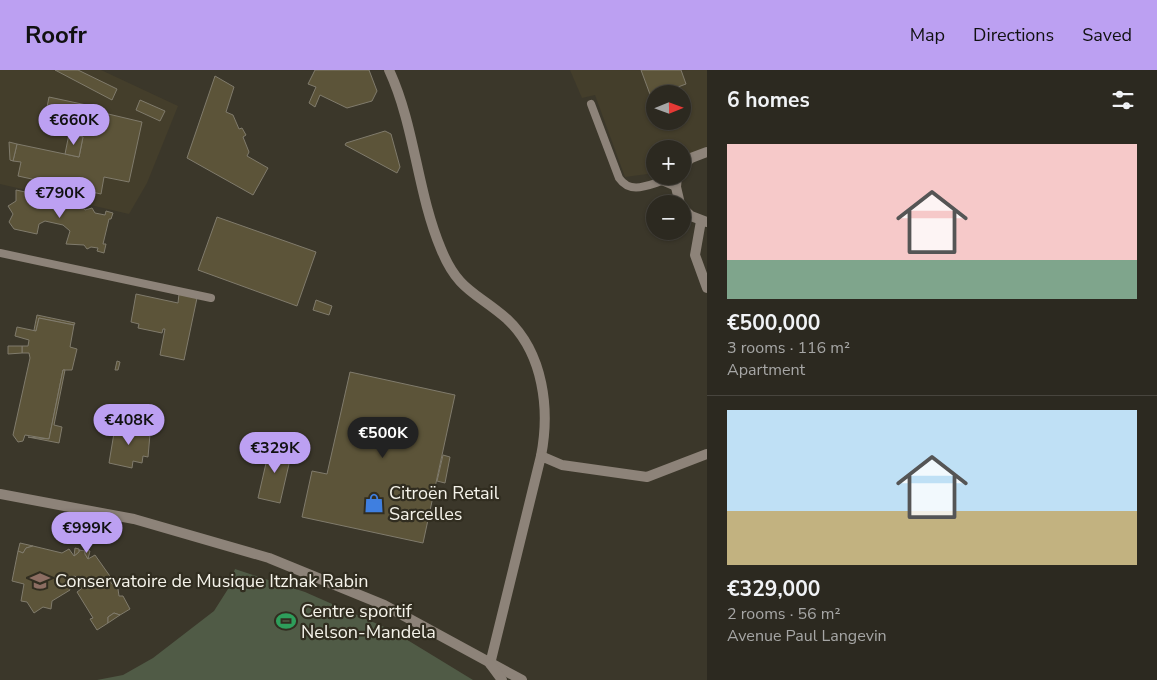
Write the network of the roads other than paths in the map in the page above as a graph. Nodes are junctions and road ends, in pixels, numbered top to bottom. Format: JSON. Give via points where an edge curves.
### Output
{"nodes":[{"id":1,"x":389,"y":70,"type":"edge"},
{"id":2,"x":592,"y":104,"type":"dead end"},
{"id":3,"x":707,"y":152,"type":"edge"},
{"id":4,"x":691,"y":158,"type":"edge"},
{"id":5,"x":676,"y":187,"type":"joint"},
{"id":6,"x":678,"y":195,"type":"edge"},
{"id":7,"x":691,"y":216,"type":"edge"},
{"id":8,"x":704,"y":221,"type":"edge"},
{"id":9,"x":0,"y":253,"type":"edge"},
{"id":10,"x":707,"y":288,"type":"edge"},
{"id":11,"x":211,"y":298,"type":"dead end"},
{"id":12,"x":707,"y":454,"type":"edge"},
{"id":13,"x":541,"y":456,"type":"junction"},
{"id":14,"x":0,"y":494,"type":"edge"},
{"id":15,"x":490,"y":664,"type":"junction"},
{"id":16,"x":502,"y":680,"type":"edge"},
{"id":17,"x":522,"y":680,"type":"edge"}],
"edges":[{"from":1,"to":13,"type":"street","via":[[432,222],[447,261],[460,284],[508,320],[528,346],[546,402]]},
{"from":2,"to":5,"type":"lane","via":[[624,185],[632,188],[662,181]]},
{"from":3,"to":4,"type":"street"},
{"from":5,"to":6,"type":"street"},
{"from":7,"to":8,"type":"street"},
{"from":8,"to":10,"type":"street","via":[[695,255]]},
{"from":9,"to":11,"type":"lane"},
{"from":12,"to":13,"type":"street","via":[[647,477],[562,465]]},
{"from":13,"to":15,"type":"street"},
{"from":14,"to":15,"type":"street","via":[[134,519],[269,558],[384,605]]},
{"from":15,"to":16,"type":"street"},
{"from":15,"to":17,"type":"street"}]}
